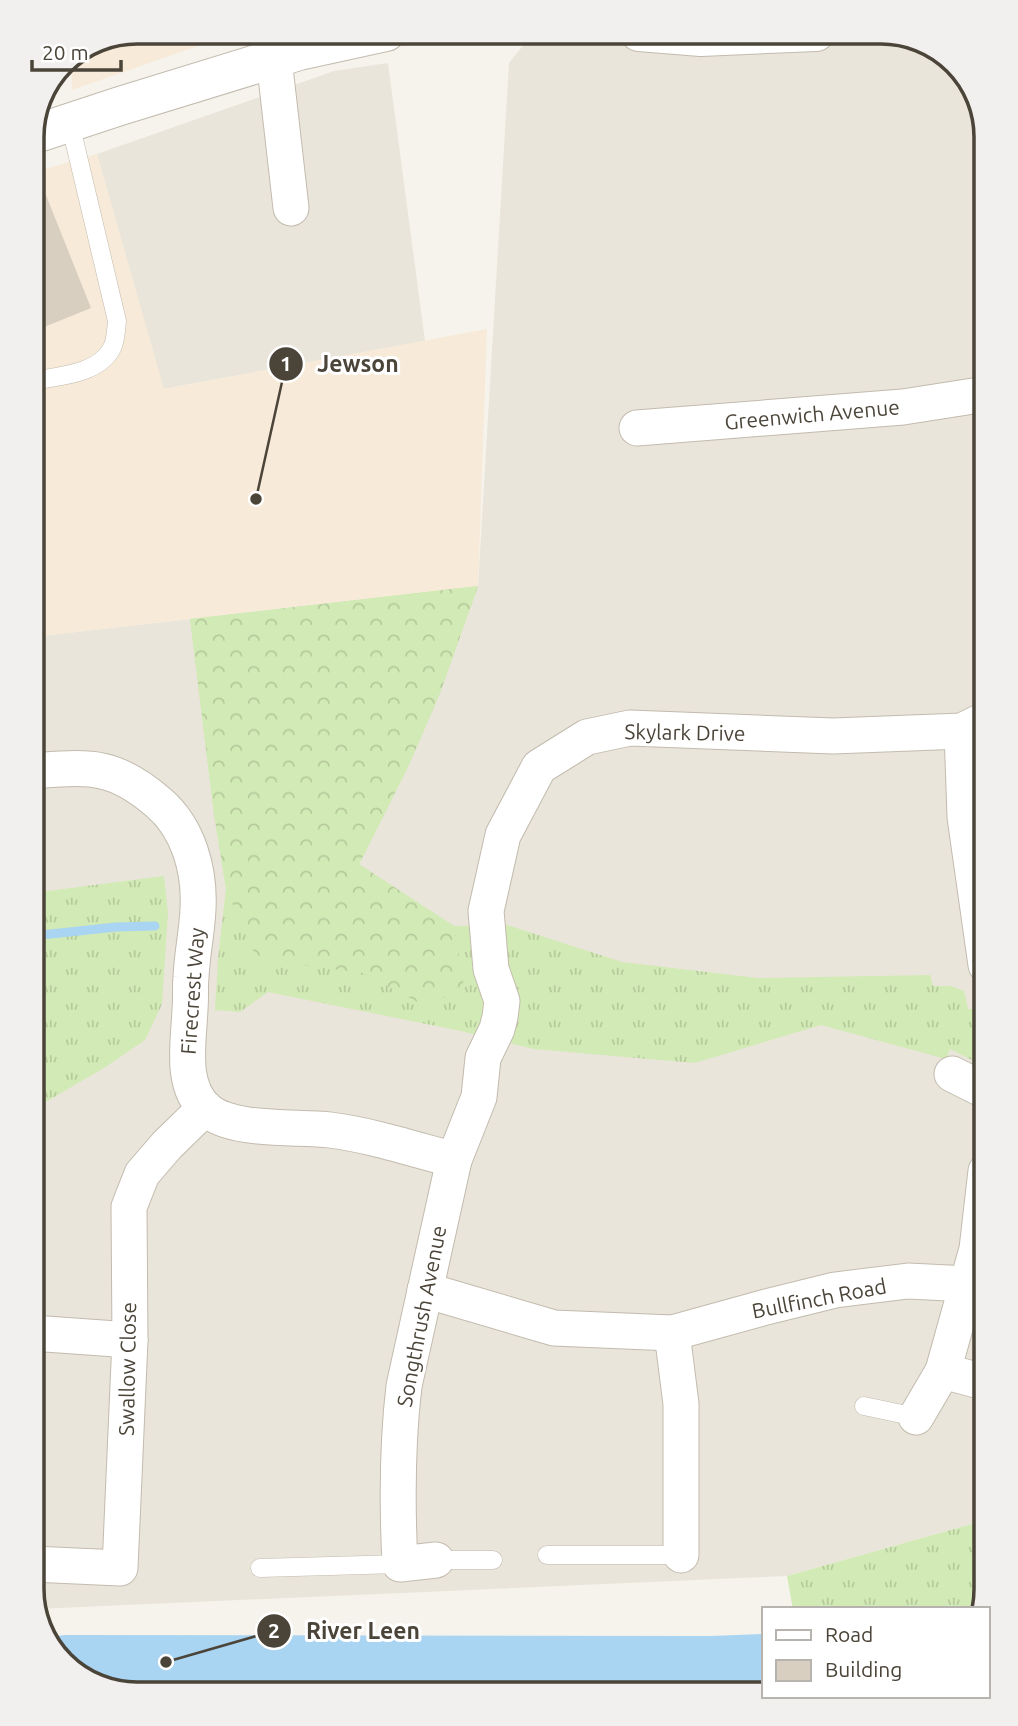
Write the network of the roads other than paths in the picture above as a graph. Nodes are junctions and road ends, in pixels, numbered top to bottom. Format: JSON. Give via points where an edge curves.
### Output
{"nodes":[{"id":1,"x":331,"y":44,"type":"edge"},
{"id":2,"x":274,"y":59,"type":"junction"},
{"id":3,"x":69,"y":122,"type":"junction"},
{"id":4,"x":44,"y":131,"type":"edge"},
{"id":5,"x":291,"y":208,"type":"dead end"},
{"id":6,"x":44,"y":379,"type":"edge"},
{"id":7,"x":974,"y":396,"type":"edge"},
{"id":8,"x":637,"y":428,"type":"dead end"},
{"id":9,"x":974,"y":725,"type":"edge"},
{"id":10,"x":44,"y":770,"type":"edge"},
{"id":11,"x":974,"y":880,"type":"edge"},
{"id":12,"x":952,"y":1074,"type":"dead end"},
{"id":13,"x":974,"y":1085,"type":"edge"},
{"id":14,"x":205,"y":1108,"type":"junction"},
{"id":15,"x":454,"y":1160,"type":"junction"},
{"id":16,"x":974,"y":1262,"type":"edge"},
{"id":17,"x":969,"y":1284,"type":"junction"},
{"id":18,"x":425,"y":1290,"type":"junction"},
{"id":19,"x":672,"y":1333,"type":"junction"},
{"id":20,"x":44,"y":1334,"type":"edge"},
{"id":21,"x":130,"y":1340,"type":"junction"},
{"id":22,"x":943,"y":1371,"type":"junction"},
{"id":23,"x":974,"y":1379,"type":"edge"},
{"id":24,"x":864,"y":1406,"type":"dead end"},
{"id":25,"x":916,"y":1417,"type":"joint"},
{"id":26,"x":547,"y":1555,"type":"dead end"},
{"id":27,"x":681,"y":1555,"type":"joint"},
{"id":28,"x":436,"y":1560,"type":"joint"},
{"id":29,"x":493,"y":1560,"type":"dead end"},
{"id":30,"x":400,"y":1564,"type":"junction"},
{"id":31,"x":44,"y":1565,"type":"edge"},
{"id":32,"x":260,"y":1568,"type":"dead end"}],
"edges":[{"from":1,"to":2,"type":"street"},
{"from":2,"to":3,"type":"street"},
{"from":2,"to":5,"type":"street"},
{"from":3,"to":4,"type":"street"},
{"from":3,"to":6,"type":"lane","via":[[117,321],[116,333],[106,356],[88,369]]},
{"from":7,"to":8,"type":"street","name":"Greenwich Avenue","via":[[903,407]]},
{"from":9,"to":11,"type":"street","name":"Skylark Drive","via":[[965,817]]},
{"from":9,"to":15,"type":"street","name":"Skylark Drive","via":[[833,736],[630,729],[587,737],[539,767],[503,835],[486,911],[491,970],[502,1009],[483,1058],[479,1097]]},
{"from":10,"to":14,"type":"street","name":"Firecrest Way","via":[[80,767],[122,776],[166,808],[188,843],[198,908],[190,978],[188,1069],[194,1093]]},
{"from":12,"to":13,"type":"street"},
{"from":14,"to":15,"type":"street","via":[[237,1123],[331,1130]]},
{"from":14,"to":21,"type":"street","name":"Swallow Close","via":[[142,1174],[129,1207]]},
{"from":15,"to":18,"type":"street","name":"Songthrush Avenue"},
{"from":16,"to":17,"type":"street"},
{"from":17,"to":19,"type":"street","name":"Bullfinch Road","via":[[908,1281],[835,1290]]},
{"from":17,"to":22,"type":"street"},
{"from":18,"to":19,"type":"street","name":"Bullfinch Road","via":[[554,1328]]},
{"from":18,"to":30,"type":"street","name":"Songthrush Avenue","via":[[400,1424]]},
{"from":19,"to":27,"type":"street","via":[[681,1404]]},
{"from":20,"to":21,"type":"street"},
{"from":21,"to":31,"type":"street","name":"Swallow Close","via":[[120,1568]]},
{"from":22,"to":23,"type":"street"},
{"from":22,"to":25,"type":"street"},
{"from":24,"to":25,"type":"lane"},
{"from":26,"to":27,"type":"lane"},
{"from":28,"to":29,"type":"lane"},
{"from":28,"to":30,"type":"street"},
{"from":30,"to":32,"type":"lane"}]}
